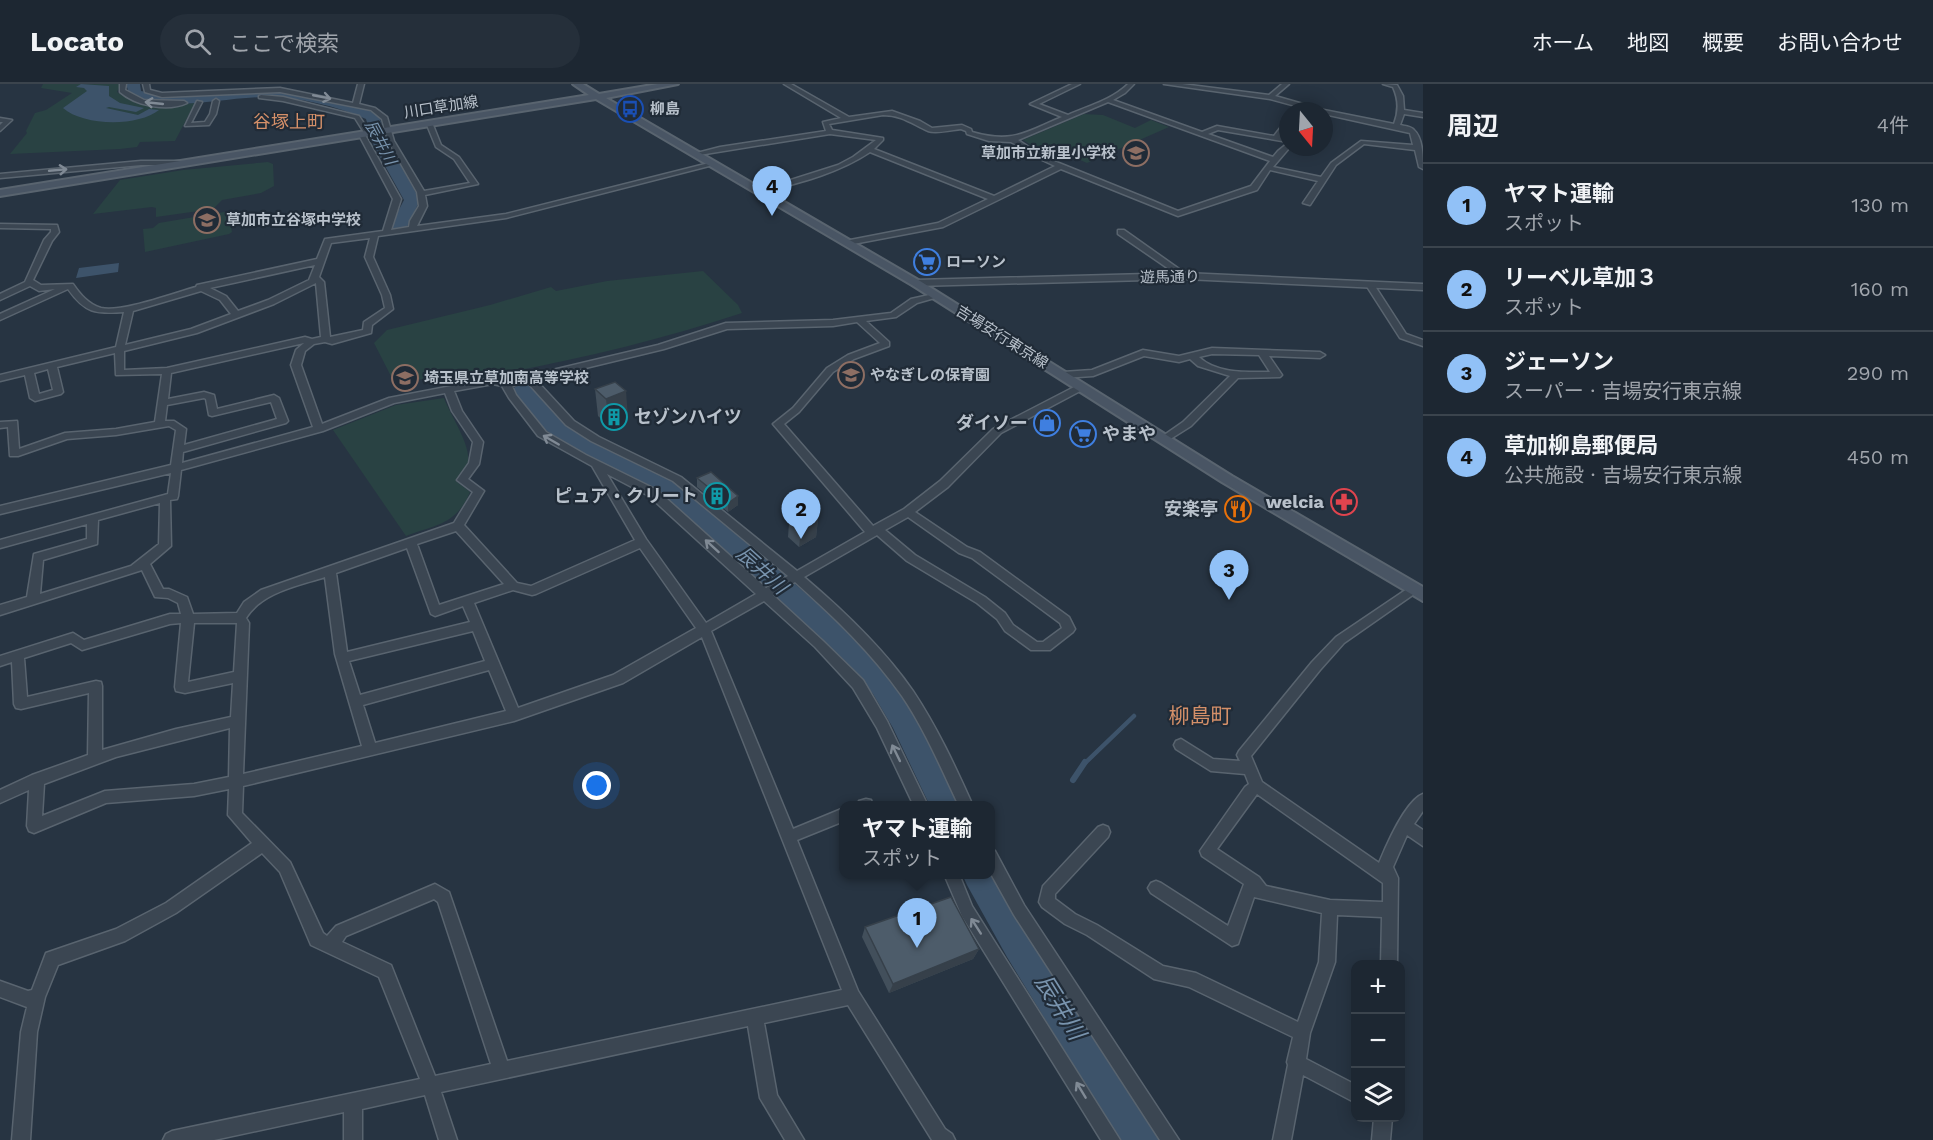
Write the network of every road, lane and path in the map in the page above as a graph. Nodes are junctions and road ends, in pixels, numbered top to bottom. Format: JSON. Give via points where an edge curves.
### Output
{"nodes":[{"id":1,"x":123,"y":84,"type":"edge"},
{"id":2,"x":146,"y":84,"type":"edge"},
{"id":3,"x":361,"y":84,"type":"edge"},
{"id":4,"x":577,"y":84,"type":"edge"},
{"id":5,"x":674,"y":84,"type":"edge"},
{"id":6,"x":787,"y":84,"type":"edge"},
{"id":7,"x":1077,"y":84,"type":"edge"},
{"id":8,"x":1131,"y":84,"type":"edge"},
{"id":9,"x":1167,"y":84,"type":"edge"},
{"id":10,"x":1286,"y":84,"type":"edge"},
{"id":11,"x":1386,"y":84,"type":"edge"},
{"id":12,"x":297,"y":85,"type":"edge"},
{"id":13,"x":244,"y":87,"type":"edge"},
{"id":14,"x":284,"y":90,"type":"junction"},
{"id":15,"x":193,"y":94,"type":"junction"},
{"id":16,"x":597,"y":95,"type":"junction"},
{"id":17,"x":1270,"y":97,"type":"junction"},
{"id":18,"x":1108,"y":100,"type":"junction"},
{"id":19,"x":216,"y":101,"type":"junction"},
{"id":20,"x":199,"y":102,"type":"junction"},
{"id":21,"x":1287,"y":102,"type":"edge"},
{"id":22,"x":190,"y":103,"type":"junction"},
{"id":23,"x":356,"y":104,"type":"junction"},
{"id":24,"x":1402,"y":112,"type":"junction"},
{"id":25,"x":1333,"y":114,"type":"edge"},
{"id":26,"x":1423,"y":115,"type":"edge"},
{"id":27,"x":1066,"y":116,"type":"junction"},
{"id":28,"x":0,"y":120,"type":"edge"},
{"id":29,"x":849,"y":120,"type":"junction"},
{"id":30,"x":430,"y":124,"type":"junction"},
{"id":31,"x":1396,"y":126,"type":"junction"},
{"id":32,"x":0,"y":129,"type":"edge"},
{"id":33,"x":389,"y":131,"type":"junction"},
{"id":34,"x":830,"y":132,"type":"junction"},
{"id":35,"x":1279,"y":133,"type":"edge"},
{"id":36,"x":1202,"y":134,"type":"junction"},
{"id":37,"x":365,"y":135,"type":"junction"},
{"id":38,"x":1277,"y":136,"type":"joint"},
{"id":39,"x":1013,"y":140,"type":"junction"},
{"id":40,"x":1420,"y":149,"type":"edge"},
{"id":41,"x":871,"y":150,"type":"junction"},
{"id":42,"x":695,"y":155,"type":"junction"},
{"id":43,"x":1279,"y":155,"type":"edge"},
{"id":44,"x":1275,"y":160,"type":"junction"},
{"id":45,"x":189,"y":163,"type":"junction"},
{"id":46,"x":713,"y":164,"type":"junction"},
{"id":47,"x":1061,"y":166,"type":"junction"},
{"id":48,"x":1423,"y":167,"type":"edge"},
{"id":49,"x":1269,"y":168,"type":"junction"},
{"id":50,"x":0,"y":176,"type":"edge"},
{"id":51,"x":1323,"y":180,"type":"junction"},
{"id":52,"x":760,"y":191,"type":"junction"},
{"id":53,"x":0,"y":193,"type":"edge"},
{"id":54,"x":422,"y":194,"type":"junction"},
{"id":55,"x":993,"y":198,"type":"junction"},
{"id":56,"x":1306,"y":203,"type":"dead end"},
{"id":57,"x":0,"y":226,"type":"edge"},
{"id":58,"x":412,"y":230,"type":"junction"},
{"id":59,"x":1121,"y":232,"type":"dead end"},
{"id":60,"x":387,"y":234,"type":"junction"},
{"id":61,"x":374,"y":235,"type":"junction"},
{"id":62,"x":848,"y":243,"type":"junction"},
{"id":63,"x":321,"y":261,"type":"junction"},
{"id":64,"x":1185,"y":276,"type":"junction"},
{"id":65,"x":314,"y":278,"type":"junction"},
{"id":66,"x":30,"y":283,"type":"junction"},
{"id":67,"x":916,"y":283,"type":"junction"},
{"id":68,"x":1370,"y":285,"type":"junction"},
{"id":69,"x":69,"y":286,"type":"junction"},
{"id":70,"x":1423,"y":287,"type":"edge"},
{"id":71,"x":200,"y":288,"type":"junction"},
{"id":72,"x":935,"y":295,"type":"junction"},
{"id":73,"x":0,"y":297,"type":"edge"},
{"id":74,"x":129,"y":309,"type":"junction"},
{"id":75,"x":237,"y":315,"type":"junction"},
{"id":76,"x":0,"y":317,"type":"edge"},
{"id":77,"x":859,"y":320,"type":"junction"},
{"id":78,"x":326,"y":339,"type":"junction"},
{"id":79,"x":311,"y":342,"type":"junction"},
{"id":80,"x":1423,"y":343,"type":"edge"},
{"id":81,"x":120,"y":348,"type":"junction"},
{"id":82,"x":1263,"y":354,"type":"junction"},
{"id":83,"x":1320,"y":355,"type":"dead end"},
{"id":84,"x":1192,"y":356,"type":"junction"},
{"id":85,"x":52,"y":365,"type":"junction"},
{"id":86,"x":29,"y":371,"type":"junction"},
{"id":87,"x":167,"y":371,"type":"junction"},
{"id":88,"x":1063,"y":375,"type":"junction"},
{"id":89,"x":1236,"y":375,"type":"junction"},
{"id":90,"x":0,"y":378,"type":"edge"},
{"id":91,"x":529,"y":378,"type":"junction"},
{"id":92,"x":506,"y":384,"type":"junction"},
{"id":93,"x":1081,"y":387,"type":"junction"},
{"id":94,"x":449,"y":390,"type":"junction"},
{"id":95,"x":163,"y":403,"type":"junction"},
{"id":96,"x":160,"y":424,"type":"junction"},
{"id":97,"x":0,"y":425,"type":"edge"},
{"id":98,"x":320,"y":429,"type":"junction"},
{"id":99,"x":1164,"y":440,"type":"junction"},
{"id":100,"x":178,"y":450,"type":"junction"},
{"id":101,"x":595,"y":464,"type":"junction"},
{"id":102,"x":175,"y":468,"type":"junction"},
{"id":103,"x":165,"y":499,"type":"junction"},
{"id":104,"x":0,"y":510,"type":"edge"},
{"id":105,"x":908,"y":512,"type":"junction"},
{"id":106,"x":93,"y":519,"type":"junction"},
{"id":107,"x":458,"y":526,"type":"junction"},
{"id":108,"x":874,"y":530,"type":"junction"},
{"id":109,"x":642,"y":542,"type":"junction"},
{"id":110,"x":411,"y":543,"type":"junction"},
{"id":111,"x":0,"y":544,"type":"edge"},
{"id":112,"x":144,"y":563,"type":"junction"},
{"id":113,"x":330,"y":570,"type":"junction"},
{"id":114,"x":793,"y":579,"type":"junction"},
{"id":115,"x":513,"y":586,"type":"junction"},
{"id":116,"x":1418,"y":592,"type":"edge"},
{"id":117,"x":769,"y":594,"type":"junction"},
{"id":118,"x":33,"y":599,"type":"junction"},
{"id":119,"x":467,"y":601,"type":"junction"},
{"id":120,"x":0,"y":610,"type":"edge"},
{"id":121,"x":188,"y":618,"type":"junction"},
{"id":122,"x":240,"y":618,"type":"junction"},
{"id":123,"x":477,"y":625,"type":"junction"},
{"id":124,"x":704,"y":631,"type":"junction"},
{"id":125,"x":18,"y":655,"type":"junction"},
{"id":126,"x":342,"y":658,"type":"junction"},
{"id":127,"x":0,"y":661,"type":"edge"},
{"id":128,"x":493,"y":664,"type":"junction"},
{"id":129,"x":240,"y":676,"type":"junction"},
{"id":130,"x":355,"y":702,"type":"junction"},
{"id":131,"x":514,"y":715,"type":"junction"},
{"id":132,"x":237,"y":721,"type":"junction"},
{"id":133,"x":1181,"y":745,"type":"dead end"},
{"id":134,"x":370,"y":750,"type":"junction"},
{"id":135,"x":95,"y":758,"type":"junction"},
{"id":136,"x":1250,"y":768,"type":"junction"},
{"id":137,"x":37,"y":779,"type":"junction"},
{"id":138,"x":235,"y":782,"type":"junction"},
{"id":139,"x":1257,"y":786,"type":"junction"},
{"id":140,"x":0,"y":797,"type":"edge"},
{"id":141,"x":1423,"y":800,"type":"edge"},
{"id":142,"x":919,"y":801,"type":"edge"},
{"id":143,"x":964,"y":801,"type":"edge"},
{"id":144,"x":839,"y":816,"type":"edge"},
{"id":145,"x":1405,"y":825,"type":"junction"},
{"id":146,"x":1103,"y":832,"type":"dead end"},
{"id":147,"x":789,"y":837,"type":"junction"},
{"id":148,"x":1423,"y":839,"type":"edge"},
{"id":149,"x":263,"y":844,"type":"junction"},
{"id":150,"x":995,"y":865,"type":"edge"},
{"id":151,"x":953,"y":879,"type":"edge"},
{"id":152,"x":1391,"y":880,"type":"junction"},
{"id":153,"x":1156,"y":888,"type":"dead end"},
{"id":154,"x":1262,"y":892,"type":"junction"},
{"id":155,"x":1330,"y":907,"type":"junction"},
{"id":156,"x":1391,"y":910,"type":"junction"},
{"id":157,"x":330,"y":945,"type":"junction"},
{"id":158,"x":1389,"y":960,"type":"edge"},
{"id":159,"x":0,"y":989,"type":"edge"},
{"id":160,"x":852,"y":996,"type":"junction"},
{"id":161,"x":38,"y":997,"type":"junction"},
{"id":162,"x":755,"y":1017,"type":"junction"},
{"id":163,"x":1302,"y":1033,"type":"junction"},
{"id":164,"x":1295,"y":1062,"type":"junction"},
{"id":165,"x":502,"y":1071,"type":"junction"},
{"id":166,"x":431,"y":1086,"type":"junction"},
{"id":167,"x":1351,"y":1092,"type":"edge"},
{"id":168,"x":352,"y":1102,"type":"junction"},
{"id":169,"x":1383,"y":1122,"type":"edge"},
{"id":170,"x":940,"y":1138,"type":"edge"},
{"id":171,"x":21,"y":1140,"type":"edge"},
{"id":172,"x":172,"y":1140,"type":"edge"},
{"id":173,"x":353,"y":1140,"type":"edge"},
{"id":174,"x":448,"y":1140,"type":"edge"},
{"id":175,"x":795,"y":1140,"type":"edge"},
{"id":176,"x":1111,"y":1140,"type":"edge"},
{"id":177,"x":1170,"y":1140,"type":"edge"},
{"id":178,"x":1281,"y":1140,"type":"edge"},
{"id":179,"x":1381,"y":1140,"type":"edge"}],
"edges":[{"from":22,"to":1,"type":"street","one_way":true,"via":[[140,101],[126,96]]},
{"from":2,"to":15,"type":"street","via":[[147,91],[156,94]]},
{"from":3,"to":23,"type":"street"},
{"from":4,"to":16,"type":"main road","name":"吉場安行東京線"},
{"from":5,"to":16,"type":"main road","name":"川口草加線"},
{"from":6,"to":29,"type":"street"},
{"from":7,"to":27,"type":"street","via":[[1033,104]]},
{"from":8,"to":18,"type":"street"},
{"from":9,"to":17,"type":"street"},
{"from":10,"to":17,"type":"street"},
{"from":11,"to":24,"type":"street","via":[[1395,86],[1400,93]]},
{"from":12,"to":14,"type":"street"},
{"from":13,"to":14,"type":"street"},
{"from":13,"to":15,"type":"street"},
{"from":14,"to":23,"type":"street","one_way":true},
{"from":15,"to":22,"type":"street"},
{"from":16,"to":30,"type":"main road","name":"川口草加線"},
{"from":16,"to":42,"type":"main road","name":"吉場安行東京線"},
{"from":17,"to":21,"type":"street"},
{"from":18,"to":27,"type":"street"},
{"from":18,"to":36,"type":"street"},
{"from":19,"to":20,"type":"street"},
{"from":19,"to":20,"type":"street","via":[[207,124],[187,125]]},
{"from":19,"to":37,"type":"street","via":[[266,96],[283,99],[357,117]]},
{"from":20,"to":22,"type":"street"},
{"from":23,"to":33,"type":"street","via":[[385,118]]},
{"from":24,"to":26,"type":"street"},
{"from":24,"to":31,"type":"street"},
{"from":25,"to":31,"type":"street"},
{"from":27,"to":39,"type":"street"},
{"from":28,"to":32,"type":"street","via":[[9,120]]},
{"from":29,"to":34,"type":"street","via":[[825,123]]},
{"from":29,"to":39,"type":"street","via":[[892,113],[931,129],[962,127],[989,140]]},
{"from":30,"to":33,"type":"main road","name":"川口草加線"},
{"from":30,"to":54,"type":"street","via":[[438,146],[457,158],[474,184]]},
{"from":31,"to":40,"type":"street","via":[[1413,132]]},
{"from":33,"to":37,"type":"main road","name":"川口草加線"},
{"from":33,"to":54,"type":"street"},
{"from":34,"to":41,"type":"street","via":[[881,139]]},
{"from":34,"to":42,"type":"street"},
{"from":35,"to":38,"type":"street"},
{"from":36,"to":38,"type":"street","via":[[1217,128]]},
{"from":36,"to":44,"type":"street"},
{"from":37,"to":45,"type":"main road","name":"川口草加線"},
{"from":37,"to":60,"type":"street","via":[[397,199],[387,222]]},
{"from":39,"to":47,"type":"street"},
{"from":40,"to":48,"type":"street"},
{"from":40,"to":51,"type":"street","via":[[1363,142],[1333,164]]},
{"from":41,"to":52,"type":"street","via":[[828,170]]},
{"from":41,"to":55,"type":"street"},
{"from":42,"to":46,"type":"main road","name":"吉場安行東京線"},
{"from":43,"to":44,"type":"street"},
{"from":44,"to":49,"type":"street"},
{"from":50,"to":45,"type":"street","one_way":true,"via":[[141,163]]},
{"from":45,"to":53,"type":"main road","name":"川口草加線"},
{"from":46,"to":52,"type":"main road","name":"吉場安行東京線"},
{"from":46,"to":58,"type":"street","via":[[506,216]]},
{"from":47,"to":49,"type":"street","via":[[1178,214],[1254,188]]},
{"from":47,"to":55,"type":"street"},
{"from":49,"to":51,"type":"street"},
{"from":51,"to":56,"type":"street"},
{"from":52,"to":62,"type":"main road","name":"吉場安行東京線"},
{"from":54,"to":58,"type":"street","via":[[423,206]]},
{"from":55,"to":62,"type":"street","via":[[940,225]]},
{"from":57,"to":66,"type":"street","via":[[56,229]]},
{"from":58,"to":60,"type":"street"},
{"from":59,"to":64,"type":"street"},
{"from":60,"to":61,"type":"street"},
{"from":61,"to":63,"type":"street","via":[[328,241]]},
{"from":61,"to":78,"type":"street","via":[[369,257],[389,309],[367,324],[368,331],[332,341]]},
{"from":62,"to":67,"type":"main road","name":"吉場安行東京線"},
{"from":63,"to":65,"type":"street"},
{"from":63,"to":71,"type":"street"},
{"from":64,"to":67,"type":"street","name":"遊馬通り"},
{"from":64,"to":68,"type":"street","name":"遊馬通り"},
{"from":65,"to":75,"type":"street","via":[[271,302]]},
{"from":65,"to":78,"type":"street","via":[[320,282]]},
{"from":66,"to":69,"type":"street","via":[[39,288]]},
{"from":66,"to":73,"type":"street"},
{"from":67,"to":72,"type":"main road","name":"吉場安行東京線"},
{"from":68,"to":70,"type":"street","name":"遊馬通り"},
{"from":68,"to":80,"type":"street","via":[[1403,336]]},
{"from":69,"to":74,"type":"street","via":[[81,301],[100,312]]},
{"from":69,"to":76,"type":"street"},
{"from":71,"to":74,"type":"street"},
{"from":71,"to":75,"type":"street","via":[[223,298]]},
{"from":72,"to":77,"type":"street","via":[[914,301],[893,315]]},
{"from":72,"to":88,"type":"main road","name":"吉場安行東京線"},
{"from":74,"to":81,"type":"street"},
{"from":75,"to":81,"type":"street","via":[[194,332]]},
{"from":77,"to":91,"type":"street","via":[[726,326],[661,347]]},
{"from":77,"to":108,"type":"street","via":[[886,344],[830,370],[796,411],[778,424]]},
{"from":78,"to":79,"type":"street"},
{"from":79,"to":87,"type":"street","via":[[305,340]]},
{"from":79,"to":98,"type":"street","via":[[301,350],[296,365]]},
{"from":81,"to":85,"type":"street"},
{"from":81,"to":87,"type":"street","via":[[119,373]]},
{"from":82,"to":83,"type":"street"},
{"from":82,"to":84,"type":"street","via":[[1212,351]]},
{"from":82,"to":89,"type":"street","via":[[1277,375]]},
{"from":84,"to":88,"type":"street","via":[[1143,353],[1093,373]]},
{"from":84,"to":89,"type":"street","via":[[1201,364]]},
{"from":85,"to":86,"type":"street"},
{"from":85,"to":86,"type":"street","via":[[58,392],[35,398]]},
{"from":86,"to":90,"type":"street"},
{"from":87,"to":95,"type":"street"},
{"from":88,"to":93,"type":"main road","name":"吉場安行東京線"},
{"from":89,"to":99,"type":"street","via":[[1187,424]]},
{"from":91,"to":92,"type":"street"},
{"from":91,"to":114,"type":"street","via":[[569,423],[677,479]]},
{"from":92,"to":94,"type":"street","via":[[493,381]]},
{"from":101,"to":92,"type":"street","one_way":true,"via":[[542,434]]},
{"from":93,"to":99,"type":"main road","name":"吉場安行東京線"},
{"from":93,"to":105,"type":"street","via":[[998,431],[944,484]]},
{"from":94,"to":98,"type":"street","via":[[392,400]]},
{"from":94,"to":107,"type":"street","via":[[457,411],[478,442],[478,455],[462,480],[479,491]]},
{"from":95,"to":96,"type":"street"},
{"from":95,"to":100,"type":"street","via":[[204,394],[211,397],[212,413],[274,398],[283,422]]},
{"from":96,"to":97,"type":"street","via":[[65,436],[14,454],[13,423]]},
{"from":96,"to":100,"type":"street","via":[[171,423],[181,429]]},
{"from":98,"to":102,"type":"street"},
{"from":99,"to":116,"type":"main road","name":"吉場安行東京線"},
{"from":100,"to":102,"type":"street"},
{"from":101,"to":109,"type":"street"},
{"from":117,"to":101,"type":"street","one_way":true,"via":[[653,493]]},
{"from":102,"to":103,"type":"street","via":[[173,496]]},
{"from":102,"to":104,"type":"street"},
{"from":103,"to":106,"type":"street"},
{"from":103,"to":112,"type":"street","via":[[165,546]]},
{"from":105,"to":108,"type":"street"},
{"from":105,"to":108,"type":"street","via":[[976,555],[1065,620],[1069,629],[1046,647],[1035,647],[981,600],[911,558]]},
{"from":106,"to":111,"type":"street"},
{"from":106,"to":118,"type":"street","via":[[93,542],[38,557]]},
{"from":107,"to":110,"type":"street"},
{"from":107,"to":115,"type":"street"},
{"from":108,"to":114,"type":"street"},
{"from":109,"to":115,"type":"street","via":[[531,591]]},
{"from":109,"to":124,"type":"street"},
{"from":110,"to":113,"type":"street"},
{"from":110,"to":119,"type":"street","via":[[435,611]]},
{"from":112,"to":118,"type":"street"},
{"from":112,"to":121,"type":"street","via":[[159,594],[170,593],[183,600]]},
{"from":113,"to":122,"type":"street","via":[[265,593],[248,605]]},
{"from":113,"to":126,"type":"street"},
{"from":114,"to":117,"type":"street"},
{"from":114,"to":143,"type":"street","via":[[858,635],[897,679],[930,732]]},
{"from":115,"to":119,"type":"street"},
{"from":116,"to":136,"type":"street","via":[[1340,640],[1244,755]]},
{"from":117,"to":124,"type":"street"},
{"from":142,"to":117,"type":"street","one_way":true,"via":[[858,684]]},
{"from":118,"to":120,"type":"street"},
{"from":119,"to":123,"type":"street"},
{"from":121,"to":122,"type":"street"},
{"from":121,"to":125,"type":"street","via":[[170,619],[82,645],[73,638]]},
{"from":121,"to":129,"type":"street","via":[[181,687]]},
{"from":122,"to":129,"type":"street"},
{"from":123,"to":126,"type":"street"},
{"from":123,"to":128,"type":"street"},
{"from":124,"to":131,"type":"street","via":[[618,679]]},
{"from":124,"to":147,"type":"street","via":[[716,651]]},
{"from":125,"to":127,"type":"street"},
{"from":125,"to":135,"type":"street","via":[[21,704],[96,686]]},
{"from":126,"to":130,"type":"street"},
{"from":128,"to":130,"type":"street"},
{"from":128,"to":131,"type":"street"},
{"from":129,"to":132,"type":"street"},
{"from":130,"to":134,"type":"street"},
{"from":131,"to":134,"type":"street"},
{"from":132,"to":135,"type":"street","via":[[166,736]]},
{"from":132,"to":138,"type":"street"},
{"from":133,"to":136,"type":"street","via":[[1211,765]]},
{"from":134,"to":138,"type":"street"},
{"from":135,"to":137,"type":"street"},
{"from":136,"to":139,"type":"street"},
{"from":137,"to":138,"type":"street","via":[[34,826],[105,797],[194,790]]},
{"from":137,"to":140,"type":"street"},
{"from":138,"to":149,"type":"street","via":[[235,815]]},
{"from":139,"to":152,"type":"street"},
{"from":139,"to":154,"type":"street","via":[[1207,851],[1254,882]]},
{"from":141,"to":145,"type":"street"},
{"from":144,"to":147,"type":"street"},
{"from":145,"to":148,"type":"street"},
{"from":145,"to":152,"type":"street","via":[[1385,868]]},
{"from":146,"to":163,"type":"street","via":[[1048,891],[1047,902],[1160,973],[1190,979]]},
{"from":147,"to":160,"type":"street"},
{"from":149,"to":157,"type":"street","via":[[285,867],[317,939]]},
{"from":149,"to":161,"type":"street","via":[[171,908],[119,936],[52,959]]},
{"from":150,"to":177,"type":"street","via":[[1019,910]]},
{"from":176,"to":151,"type":"street","one_way":true,"via":[[967,911]]},
{"from":152,"to":156,"type":"street"},
{"from":153,"to":154,"type":"street","via":[[1232,938],[1250,890]]},
{"from":154,"to":155,"type":"street"},
{"from":155,"to":156,"type":"street"},
{"from":155,"to":163,"type":"street","via":[[1327,962]]},
{"from":156,"to":158,"type":"street"},
{"from":157,"to":165,"type":"street","via":[[341,931],[435,891],[444,897]]},
{"from":157,"to":166,"type":"street","via":[[385,971]]},
{"from":159,"to":161,"type":"street","via":[[28,999]]},
{"from":160,"to":162,"type":"street"},
{"from":160,"to":170,"type":"street"},
{"from":161,"to":171,"type":"street","via":[[29,1032]]},
{"from":162,"to":165,"type":"street"},
{"from":162,"to":175,"type":"street","via":[[769,1098]]},
{"from":163,"to":164,"type":"street"},
{"from":164,"to":167,"type":"street"},
{"from":164,"to":178,"type":"street"},
{"from":165,"to":166,"type":"street"},
{"from":166,"to":168,"type":"street"},
{"from":166,"to":174,"type":"street"},
{"from":168,"to":172,"type":"street"},
{"from":168,"to":173,"type":"street"},
{"from":169,"to":179,"type":"street"}]}
